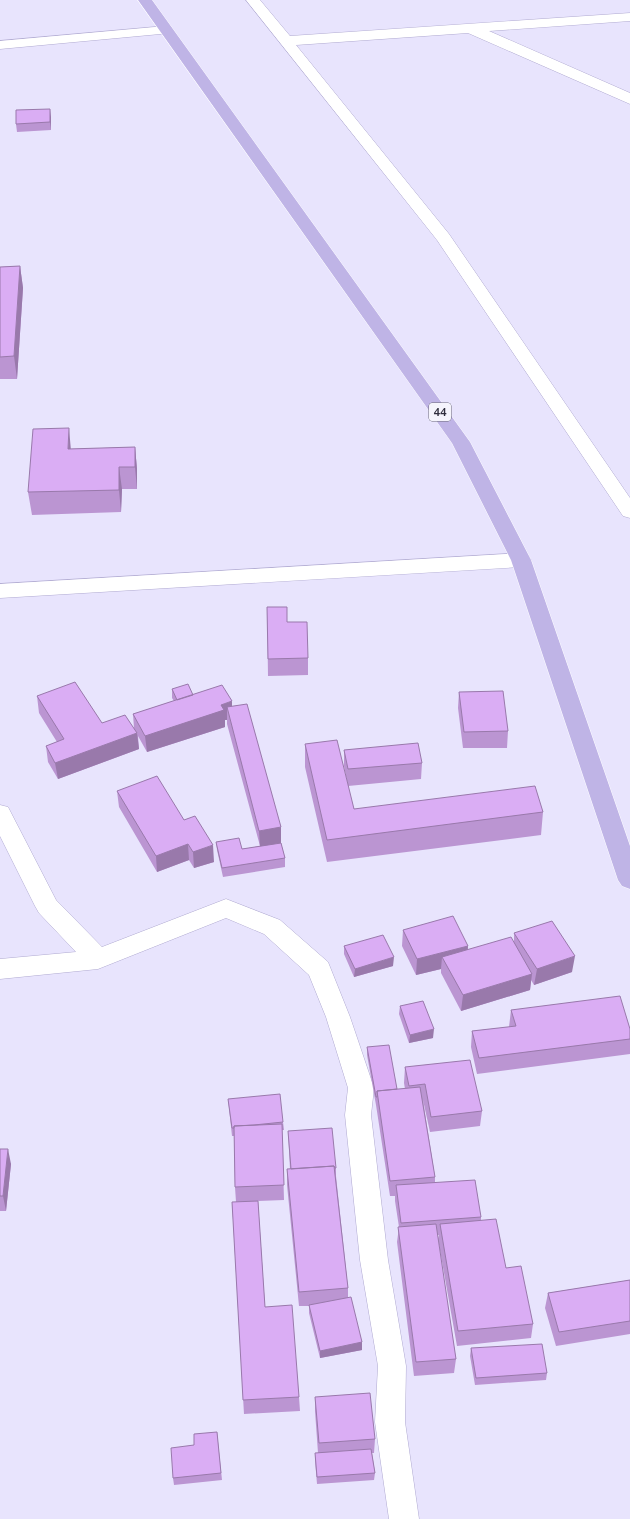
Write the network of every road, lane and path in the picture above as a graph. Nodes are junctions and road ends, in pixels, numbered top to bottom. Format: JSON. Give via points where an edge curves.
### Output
{"nodes":[{"id":1,"x":145,"y":0,"type":"edge"},
{"id":2,"x":253,"y":0,"type":"edge"},
{"id":3,"x":630,"y":17,"type":"edge"},
{"id":4,"x":469,"y":28,"type":"junction"},
{"id":5,"x":166,"y":30,"type":"junction"},
{"id":6,"x":286,"y":41,"type":"junction"},
{"id":7,"x":0,"y":45,"type":"edge"},
{"id":8,"x":630,"y":99,"type":"edge"},
{"id":9,"x":630,"y":512,"type":"edge"},
{"id":10,"x":521,"y":560,"type":"junction"},
{"id":11,"x":0,"y":591,"type":"edge"},
{"id":12,"x":0,"y":812,"type":"edge"},
{"id":13,"x":630,"y":880,"type":"edge"},
{"id":14,"x":98,"y":959,"type":"junction"},
{"id":15,"x":0,"y":969,"type":"edge"},
{"id":16,"x":404,"y":1519,"type":"edge"}],
"edges":[{"from":1,"to":5,"type":"main road","number":"44"},
{"from":2,"to":6,"type":"street"},
{"from":3,"to":4,"type":"street"},
{"from":4,"to":6,"type":"street"},
{"from":4,"to":8,"type":"street"},
{"from":5,"to":7,"type":"street"},
{"from":5,"to":10,"type":"main road","number":"44","via":[[461,442]]},
{"from":6,"to":9,"type":"street","via":[[443,237]]},
{"from":10,"to":11,"type":"street"},
{"from":10,"to":13,"type":"main road","number":"44"},
{"from":12,"to":14,"type":"street","via":[[47,906]]},
{"from":14,"to":15,"type":"street"},
{"from":14,"to":16,"type":"street","via":[[226,908],[272,927],[319,969],[361,1088],[358,1115],[374,1260],[392,1366],[390,1422]]}]}
